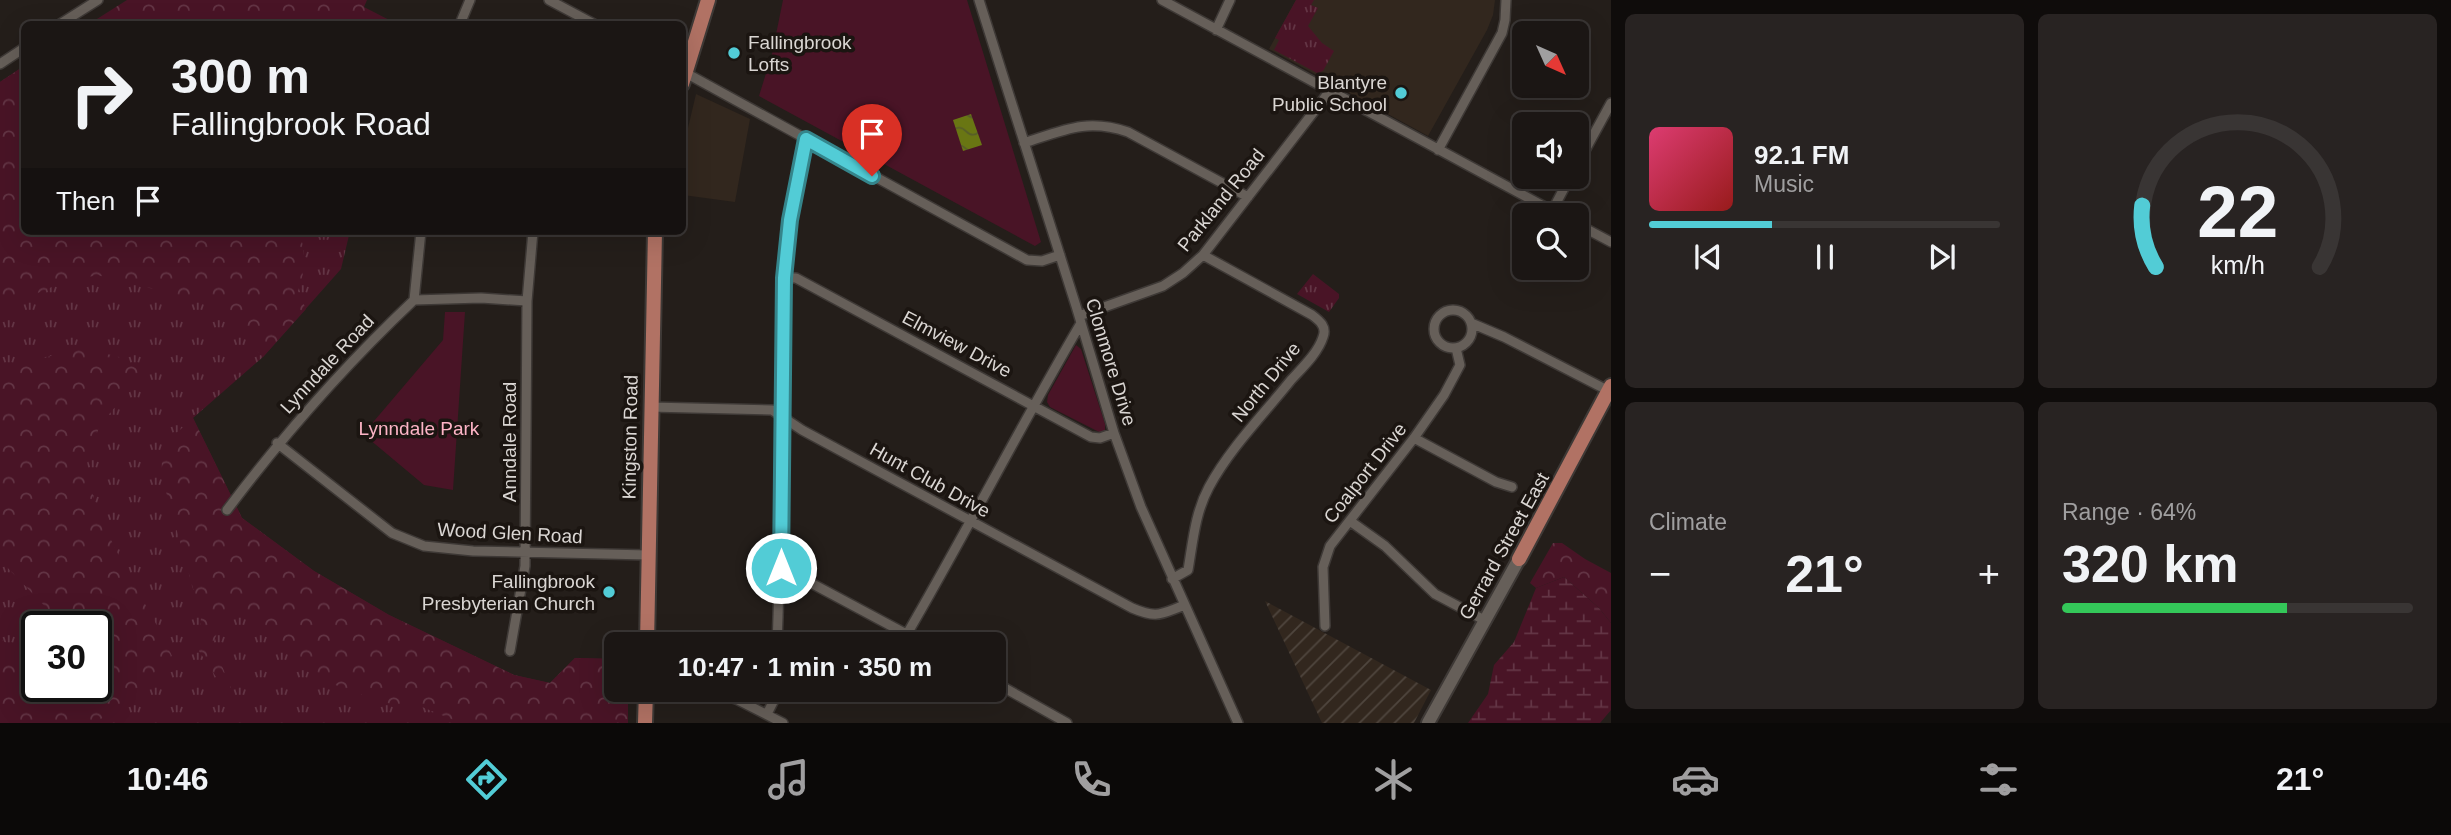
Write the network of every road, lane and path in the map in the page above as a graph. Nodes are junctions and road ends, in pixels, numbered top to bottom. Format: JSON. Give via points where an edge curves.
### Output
{"nodes":[{"id":1,"x":98,"y":0,"type":"edge"},
{"id":2,"x":470,"y":0,"type":"edge"},
{"id":3,"x":549,"y":0,"type":"edge"},
{"id":4,"x":708,"y":0,"type":"edge"},
{"id":5,"x":979,"y":0,"type":"edge"},
{"id":6,"x":1162,"y":0,"type":"edge"},
{"id":7,"x":1230,"y":0,"type":"edge"},
{"id":8,"x":1506,"y":0,"type":"edge"},
{"id":9,"x":65,"y":21,"type":"edge"},
{"id":10,"x":461,"y":21,"type":"edge"},
{"id":11,"x":586,"y":21,"type":"edge"},
{"id":12,"x":1216,"y":30,"type":"junction"},
{"id":13,"x":21,"y":50,"type":"edge"},
{"id":14,"x":0,"y":64,"type":"edge"},
{"id":15,"x":686,"y":67,"type":"edge"},
{"id":16,"x":686,"y":78,"type":"edge"},
{"id":17,"x":1329,"y":92,"type":"junction"},
{"id":18,"x":1611,"y":103,"type":"edge"},
{"id":19,"x":806,"y":139,"type":"junction"},
{"id":20,"x":1024,"y":142,"type":"junction"},
{"id":21,"x":1589,"y":143,"type":"edge"},
{"id":22,"x":1438,"y":150,"type":"junction"},
{"id":23,"x":1248,"y":197,"type":"junction"},
{"id":24,"x":1537,"y":203,"type":"edge"},
{"id":25,"x":1589,"y":231,"type":"edge"},
{"id":26,"x":421,"y":235,"type":"edge"},
{"id":27,"x":533,"y":235,"type":"edge"},
{"id":28,"x":655,"y":235,"type":"edge"},
{"id":29,"x":1611,"y":243,"type":"edge"},
{"id":30,"x":1060,"y":255,"type":"junction"},
{"id":31,"x":1203,"y":255,"type":"junction"},
{"id":32,"x":784,"y":278,"type":"junction"},
{"id":33,"x":414,"y":300,"type":"junction"},
{"id":34,"x":527,"y":301,"type":"junction"},
{"id":35,"x":1080,"y":319,"type":"junction"},
{"id":36,"x":1471,"y":323,"type":"junction"},
{"id":37,"x":1456,"y":348,"type":"junction"},
{"id":38,"x":1610,"y":389,"type":"edge"},
{"id":39,"x":1033,"y":404,"type":"junction"},
{"id":40,"x":650,"y":407,"type":"junction"},
{"id":41,"x":781,"y":416,"type":"junction"},
{"id":42,"x":1114,"y":433,"type":"junction"},
{"id":43,"x":1414,"y":438,"type":"junction"},
{"id":44,"x":278,"y":443,"type":"junction"},
{"id":45,"x":1512,"y":487,"type":"dead end"},
{"id":46,"x":227,"y":510,"type":"dead end"},
{"id":47,"x":1349,"y":521,"type":"junction"},
{"id":48,"x":971,"y":523,"type":"junction"},
{"id":49,"x":526,"y":553,"type":"junction"},
{"id":50,"x":648,"y":555,"type":"junction"},
{"id":51,"x":1519,"y":559,"type":"joint"},
{"id":52,"x":781,"y":568,"type":"junction"},
{"id":53,"x":1172,"y":579,"type":"junction"},
{"id":54,"x":1185,"y":605,"type":"junction"},
{"id":55,"x":1486,"y":621,"type":"junction"},
{"id":56,"x":1325,"y":626,"type":"dead end"},
{"id":57,"x":647,"y":632,"type":"edge"},
{"id":58,"x":778,"y":632,"type":"edge"},
{"id":59,"x":903,"y":632,"type":"edge"},
{"id":60,"x":908,"y":632,"type":"edge"},
{"id":61,"x":510,"y":651,"type":"dead end"},
{"id":62,"x":1006,"y":689,"type":"edge"},
{"id":63,"x":646,"y":702,"type":"edge"},
{"id":64,"x":742,"y":702,"type":"edge"},
{"id":65,"x":773,"y":702,"type":"edge"},
{"id":66,"x":766,"y":714,"type":"junction"},
{"id":67,"x":645,"y":723,"type":"edge"},
{"id":68,"x":783,"y":723,"type":"edge"},
{"id":69,"x":1067,"y":723,"type":"edge"},
{"id":70,"x":1238,"y":723,"type":"edge"},
{"id":71,"x":1428,"y":723,"type":"edge"}],
"edges":[{"from":1,"to":9,"type":"street"},
{"from":2,"to":10,"type":"street"},
{"from":3,"to":11,"type":"street"},
{"from":4,"to":15,"type":"main road"},
{"from":5,"to":20,"type":"street","name":"Clonmore Drive"},
{"from":6,"to":12,"type":"street"},
{"from":7,"to":12,"type":"street"},
{"from":8,"to":22,"type":"street","via":[[1502,33]]},
{"from":12,"to":17,"type":"street"},
{"from":13,"to":14,"type":"street"},
{"from":16,"to":19,"type":"street"},
{"from":17,"to":22,"type":"street"},
{"from":17,"to":23,"type":"street","name":"Parkland Road"},
{"from":18,"to":21,"type":"street"},
{"from":19,"to":30,"type":"street","via":[[1027,260]]},
{"from":19,"to":32,"type":"street"},
{"from":20,"to":23,"type":"street","via":[[1075,127],[1109,125]]},
{"from":20,"to":30,"type":"street","name":"Clonmore Drive"},
{"from":22,"to":24,"type":"street"},
{"from":23,"to":31,"type":"street","name":"Parkland Road"},
{"from":25,"to":29,"type":"street"},
{"from":26,"to":33,"type":"street"},
{"from":27,"to":34,"type":"street","name":"Anndale Road"},
{"from":28,"to":40,"type":"main road","name":"Kingston Road"},
{"from":30,"to":35,"type":"street","name":"Clonmore Drive"},
{"from":31,"to":35,"type":"street","name":"Parkland Road","via":[[1163,286]]},
{"from":31,"to":53,"type":"street","name":"North Drive","via":[[1312,315],[1324,330],[1309,358],[1211,483],[1195,521],[1188,570]]},
{"from":32,"to":39,"type":"street","name":"Elmview Drive","via":[[796,278]]},
{"from":32,"to":41,"type":"street"},
{"from":33,"to":34,"type":"street"},
{"from":33,"to":44,"type":"street","name":"Lynndale Road"},
{"from":34,"to":49,"type":"street","name":"Anndale Road"},
{"from":35,"to":39,"type":"street"},
{"from":35,"to":42,"type":"street","name":"Clonmore Drive"},
{"from":36,"to":37,"type":"street","name":"Coalport Drive","via":[[1468,342]]},
{"from":36,"to":37,"type":"street","via":[[1464,313],[1452,310],[1437,320],[1434,332],[1439,343]]},
{"from":36,"to":38,"type":"street"},
{"from":37,"to":43,"type":"street","name":"Coalport Drive","via":[[1460,365]]},
{"from":38,"to":51,"type":"main road","name":"Gerrard Street East"},
{"from":39,"to":42,"type":"street","name":"Elmview Drive","via":[[1093,438]]},
{"from":39,"to":48,"type":"street"},
{"from":40,"to":41,"type":"street","name":"Hunt Club Drive","via":[[772,410]]},
{"from":40,"to":50,"type":"main road","name":"Kingston Road"},
{"from":41,"to":48,"type":"street","name":"Hunt Club Drive"},
{"from":41,"to":52,"type":"street"},
{"from":42,"to":53,"type":"street","name":"Clonmore Drive"},
{"from":43,"to":45,"type":"street"},
{"from":43,"to":47,"type":"street","name":"Coalport Drive"},
{"from":44,"to":46,"type":"street","name":"Lynndale Road"},
{"from":44,"to":49,"type":"street","name":"Wood Glen Road","via":[[392,533],[424,546]]},
{"from":47,"to":55,"type":"street","via":[[1385,546],[1435,594]]},
{"from":47,"to":56,"type":"street","name":"Coalport Drive","via":[[1330,546],[1323,567]]},
{"from":48,"to":54,"type":"street","name":"Hunt Club Drive","via":[[1149,615]]},
{"from":48,"to":60,"type":"street"},
{"from":49,"to":50,"type":"street","name":"Wood Glen Road"},
{"from":49,"to":61,"type":"street","name":"Anndale Road"},
{"from":50,"to":57,"type":"main road","name":"Kingston Road"},
{"from":51,"to":55,"type":"street","name":"Gerrard Street East"},
{"from":52,"to":58,"type":"street"},
{"from":52,"to":59,"type":"street"},
{"from":53,"to":54,"type":"street","name":"Clonmore Drive"},
{"from":54,"to":70,"type":"street","name":"Clonmore Drive"},
{"from":55,"to":71,"type":"street","name":"Gerrard Street East"},
{"from":62,"to":69,"type":"street"},
{"from":63,"to":67,"type":"main road"},
{"from":64,"to":66,"type":"street"},
{"from":65,"to":66,"type":"street"},
{"from":66,"to":68,"type":"street"}]}
